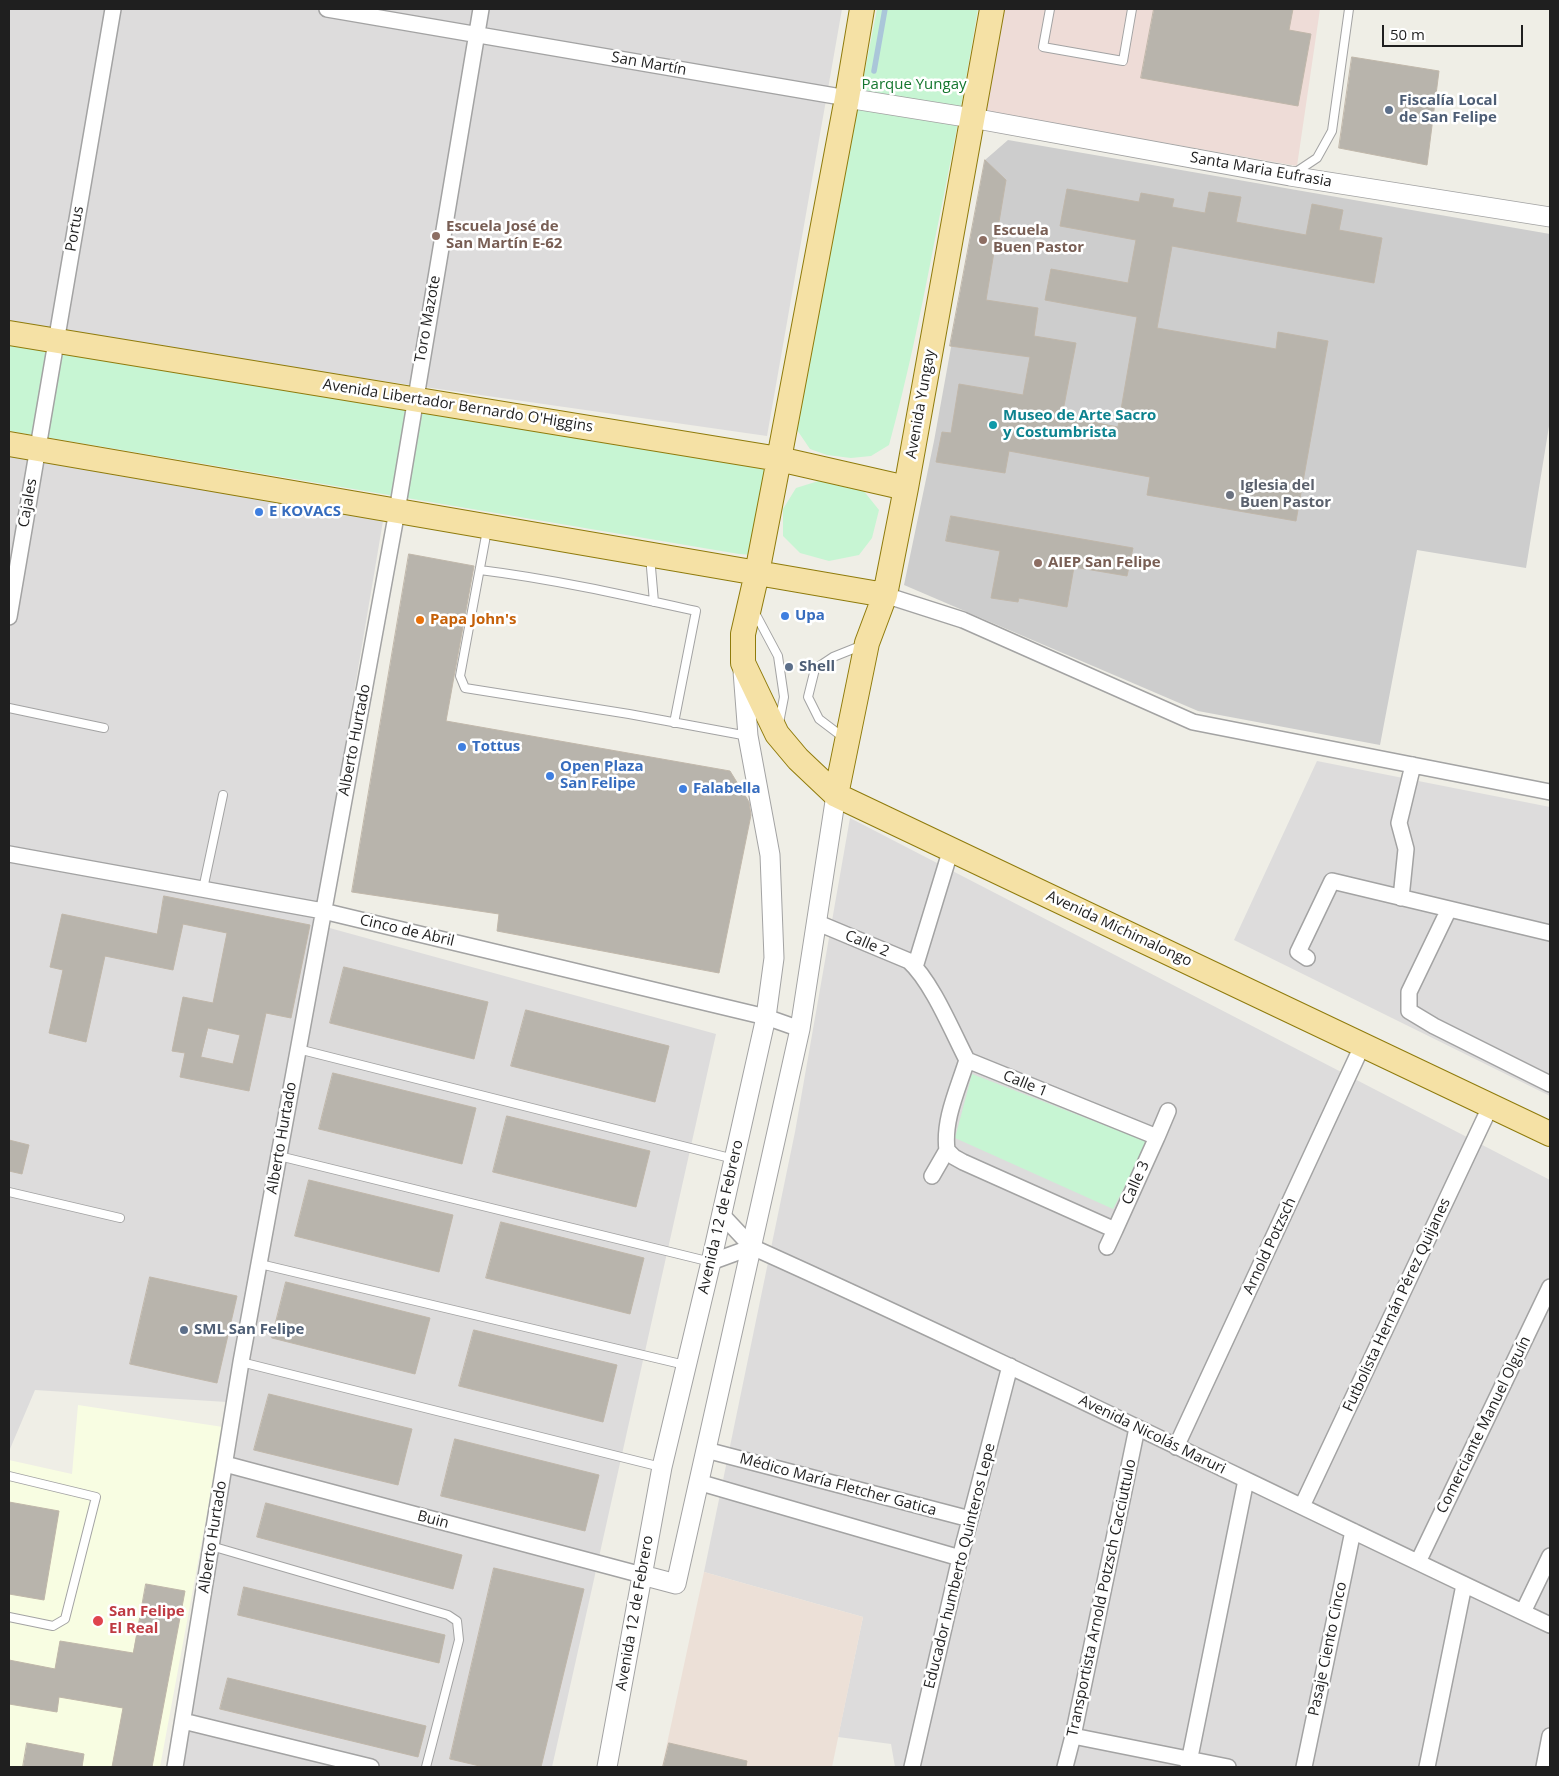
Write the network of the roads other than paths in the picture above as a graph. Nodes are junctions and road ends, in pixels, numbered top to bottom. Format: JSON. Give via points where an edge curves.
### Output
{"nodes":[{"id":1,"x":113,"y":9,"type":"edge"},
{"id":2,"x":327,"y":9,"type":"edge"},
{"id":3,"x":481,"y":9,"type":"edge"},
{"id":4,"x":862,"y":9,"type":"edge"},
{"id":5,"x":992,"y":9,"type":"edge"},
{"id":6,"x":1050,"y":9,"type":"edge"},
{"id":7,"x":1132,"y":9,"type":"edge"},
{"id":8,"x":1349,"y":9,"type":"edge"},
{"id":9,"x":477,"y":34,"type":"junction"},
{"id":10,"x":847,"y":98,"type":"junction"},
{"id":11,"x":972,"y":118,"type":"junction"},
{"id":12,"x":1290,"y":176,"type":"junction"},
{"id":13,"x":1550,"y":217,"type":"edge"},
{"id":14,"x":9,"y":333,"type":"edge"},
{"id":15,"x":56,"y":341,"type":"junction"},
{"id":16,"x":415,"y":399,"type":"junction"},
{"id":17,"x":9,"y":444,"type":"edge"},
{"id":18,"x":38,"y":448,"type":"junction"},
{"id":19,"x":779,"y":459,"type":"junction"},
{"id":20,"x":906,"y":488,"type":"junction"},
{"id":21,"x":397,"y":510,"type":"junction"},
{"id":22,"x":487,"y":526,"type":"junction"},
{"id":23,"x":650,"y":554,"type":"junction"},
{"id":24,"x":480,"y":570,"type":"junction"},
{"id":25,"x":757,"y":573,"type":"junction"},
{"id":26,"x":885,"y":595,"type":"junction"},
{"id":27,"x":654,"y":602,"type":"junction"},
{"id":28,"x":750,"y":603,"type":"junction"},
{"id":29,"x":9,"y":617,"type":"edge"},
{"id":30,"x":867,"y":643,"type":"junction"},
{"id":31,"x":743,"y":663,"type":"junction"},
{"id":32,"x":9,"y":708,"type":"edge"},
{"id":33,"x":674,"y":723,"type":"junction"},
{"id":34,"x":104,"y":728,"type":"dead end"},
{"id":35,"x":776,"y":734,"type":"junction"},
{"id":36,"x":748,"y":736,"type":"junction"},
{"id":37,"x":848,"y":742,"type":"junction"},
{"id":38,"x":1413,"y":765,"type":"junction"},
{"id":39,"x":1550,"y":792,"type":"edge"},
{"id":40,"x":223,"y":795,"type":"dead end"},
{"id":41,"x":836,"y":795,"type":"junction"},
{"id":42,"x":951,"y":849,"type":"junction"},
{"id":43,"x":9,"y":854,"type":"edge"},
{"id":44,"x":202,"y":889,"type":"junction"},
{"id":45,"x":1401,"y":898,"type":"junction"},
{"id":46,"x":1449,"y":910,"type":"junction"},
{"id":47,"x":323,"y":911,"type":"junction"},
{"id":48,"x":818,"y":923,"type":"junction"},
{"id":49,"x":1550,"y":933,"type":"edge"},
{"id":50,"x":1307,"y":958,"type":"dead end"},
{"id":51,"x":915,"y":967,"type":"junction"},
{"id":52,"x":766,"y":1017,"type":"junction"},
{"id":53,"x":800,"y":1029,"type":"junction"},
{"id":54,"x":1363,"y":1044,"type":"junction"},
{"id":55,"x":298,"y":1049,"type":"junction"},
{"id":56,"x":966,"y":1060,"type":"junction"},
{"id":57,"x":1550,"y":1084,"type":"edge"},
{"id":58,"x":1491,"y":1105,"type":"junction"},
{"id":59,"x":1168,"y":1111,"type":"dead end"},
{"id":60,"x":1550,"y":1134,"type":"edge"},
{"id":61,"x":1157,"y":1137,"type":"junction"},
{"id":62,"x":947,"y":1150,"type":"junction"},
{"id":63,"x":279,"y":1156,"type":"junction"},
{"id":64,"x":734,"y":1159,"type":"junction"},
{"id":65,"x":932,"y":1176,"type":"dead end"},
{"id":66,"x":9,"y":1192,"type":"edge"},
{"id":67,"x":722,"y":1215,"type":"junction"},
{"id":68,"x":120,"y":1218,"type":"dead end"},
{"id":69,"x":1114,"y":1230,"type":"junction"},
{"id":70,"x":752,"y":1247,"type":"junction"},
{"id":71,"x":1107,"y":1247,"type":"dead end"},
{"id":72,"x":711,"y":1262,"type":"junction"},
{"id":73,"x":260,"y":1264,"type":"junction"},
{"id":74,"x":1550,"y":1287,"type":"edge"},
{"id":75,"x":241,"y":1362,"type":"junction"},
{"id":76,"x":686,"y":1365,"type":"junction"},
{"id":77,"x":1010,"y":1366,"type":"junction"},
{"id":78,"x":1137,"y":1428,"type":"junction"},
{"id":79,"x":1176,"y":1447,"type":"junction"},
{"id":80,"x":706,"y":1450,"type":"junction"},
{"id":81,"x":225,"y":1464,"type":"junction"},
{"id":82,"x":662,"y":1467,"type":"junction"},
{"id":83,"x":9,"y":1476,"type":"edge"},
{"id":84,"x":1246,"y":1480,"type":"junction"},
{"id":85,"x":698,"y":1482,"type":"junction"},
{"id":86,"x":1302,"y":1506,"type":"junction"},
{"id":87,"x":970,"y":1519,"type":"junction"},
{"id":88,"x":1353,"y":1530,"type":"junction"},
{"id":89,"x":212,"y":1546,"type":"junction"},
{"id":90,"x":1550,"y":1556,"type":"edge"},
{"id":91,"x":960,"y":1558,"type":"junction"},
{"id":92,"x":1418,"y":1562,"type":"junction"},
{"id":93,"x":642,"y":1575,"type":"junction"},
{"id":94,"x":1464,"y":1585,"type":"junction"},
{"id":95,"x":1523,"y":1612,"type":"junction"},
{"id":96,"x":9,"y":1617,"type":"edge"},
{"id":97,"x":1550,"y":1625,"type":"edge"},
{"id":98,"x":183,"y":1721,"type":"junction"},
{"id":99,"x":1073,"y":1736,"type":"junction"},
{"id":100,"x":1550,"y":1736,"type":"edge"},
{"id":101,"x":1189,"y":1763,"type":"edge"},
{"id":102,"x":175,"y":1767,"type":"edge"},
{"id":103,"x":371,"y":1767,"type":"edge"},
{"id":104,"x":426,"y":1767,"type":"edge"},
{"id":105,"x":607,"y":1767,"type":"edge"},
{"id":106,"x":912,"y":1767,"type":"edge"},
{"id":107,"x":1065,"y":1767,"type":"edge"},
{"id":108,"x":1228,"y":1767,"type":"edge"},
{"id":109,"x":1304,"y":1767,"type":"edge"},
{"id":110,"x":1426,"y":1767,"type":"edge"},
{"id":111,"x":1544,"y":1767,"type":"edge"}],
"edges":[{"from":1,"to":15,"type":"street","name":"Portus"},
{"from":2,"to":9,"type":"street","name":"San Martín"},
{"from":3,"to":9,"type":"street","name":"Toro Mazote"},
{"from":4,"to":10,"type":"main road"},
{"from":5,"to":11,"type":"main road","name":"Avenida Yungay"},
{"from":6,"to":7,"type":"lane","via":[[1043,47],[1123,61]]},
{"from":8,"to":12,"type":"lane","via":[[1332,131],[1317,158]]},
{"from":9,"to":10,"type":"street","name":"San Martín"},
{"from":9,"to":16,"type":"street","name":"Toro Mazote"},
{"from":10,"to":11,"type":"street","name":"San Martín"},
{"from":10,"to":19,"type":"main road"},
{"from":11,"to":12,"type":"street","name":"Santa Maria Eufrasia"},
{"from":11,"to":20,"type":"main road","name":"Avenida Yungay"},
{"from":12,"to":13,"type":"street","name":"Santa Maria Eufrasia"},
{"from":14,"to":15,"type":"main road","name":"Avenida Libertador Bernardo O'Higgins"},
{"from":15,"to":16,"type":"main road","name":"Avenida Libertador Bernardo O'Higgins"},
{"from":15,"to":18,"type":"street","name":"Portus"},
{"from":16,"to":19,"type":"main road","name":"Avenida Libertador Bernardo O'Higgins"},
{"from":16,"to":21,"type":"street","name":"Toro Mazote"},
{"from":17,"to":18,"type":"main road"},
{"from":18,"to":21,"type":"main road"},
{"from":18,"to":29,"type":"street","name":"Cajales"},
{"from":19,"to":20,"type":"main road","name":"Avenida Libertador Bernardo O'Higgins"},
{"from":19,"to":25,"type":"main road"},
{"from":20,"to":26,"type":"main road","name":"Avenida Yungay"},
{"from":21,"to":22,"type":"main road"},
{"from":21,"to":47,"type":"street","name":"Alberto Hurtado"},
{"from":22,"to":23,"type":"main road"},
{"from":22,"to":24,"type":"lane"},
{"from":23,"to":25,"type":"main road"},
{"from":23,"to":27,"type":"lane"},
{"from":24,"to":27,"type":"lane","via":[[609,591]]},
{"from":24,"to":33,"type":"lane","via":[[460,676],[465,688]]},
{"from":25,"to":26,"type":"main road"},
{"from":25,"to":28,"type":"main road"},
{"from":26,"to":30,"type":"main road","name":"Avenida Yungay"},
{"from":26,"to":38,"type":"street","via":[[963,620],[1193,722]]},
{"from":27,"to":33,"type":"lane","via":[[696,611]]},
{"from":28,"to":31,"type":"main road","via":[[743,634]]},
{"from":28,"to":35,"type":"lane","via":[[778,656],[784,697]]},
{"from":30,"to":37,"type":"main road","name":"Avenida Yungay"},
{"from":30,"to":37,"type":"lane","via":[[833,657],[815,669],[808,697],[819,719]]},
{"from":31,"to":35,"type":"main road","name":"Avenida Michimalongo"},
{"from":31,"to":36,"type":"street","name":"Avenida 12 de Febrero"},
{"from":32,"to":34,"type":"lane"},
{"from":33,"to":36,"type":"lane"},
{"from":35,"to":41,"type":"main road","name":"Avenida Michimalongo"},
{"from":36,"to":52,"type":"street","name":"Avenida 12 de Febrero","via":[[770,855],[774,958]]},
{"from":37,"to":41,"type":"main road","name":"Avenida Yungay"},
{"from":38,"to":39,"type":"street"},
{"from":38,"to":45,"type":"street","via":[[1399,824],[1406,849]]},
{"from":40,"to":44,"type":"lane"},
{"from":41,"to":42,"type":"main road","name":"Avenida Michimalongo"},
{"from":41,"to":48,"type":"street"},
{"from":42,"to":51,"type":"street"},
{"from":42,"to":54,"type":"main road","name":"Avenida Michimalongo"},
{"from":43,"to":44,"type":"street","name":"Cinco de Abril"},
{"from":44,"to":47,"type":"street","name":"Cinco de Abril"},
{"from":45,"to":46,"type":"street"},
{"from":45,"to":50,"type":"street","via":[[1332,881],[1298,952]]},
{"from":46,"to":49,"type":"street"},
{"from":46,"to":57,"type":"street","via":[[1409,992],[1409,1011]]},
{"from":47,"to":52,"type":"street","name":"Cinco de Abril"},
{"from":47,"to":55,"type":"street","name":"Alberto Hurtado"},
{"from":48,"to":51,"type":"street","name":"Calle 2","via":[[909,961]]},
{"from":48,"to":53,"type":"street"},
{"from":51,"to":56,"type":"street","via":[[925,980]]},
{"from":52,"to":53,"type":"street","name":"Cinco de Abril"},
{"from":52,"to":64,"type":"street","name":"Avenida 12 de Febrero"},
{"from":53,"to":70,"type":"street"},
{"from":54,"to":58,"type":"main road","name":"Avenida Michimalongo"},
{"from":54,"to":79,"type":"street","name":"Arnold Potzsch"},
{"from":55,"to":63,"type":"street","name":"Alberto Hurtado"},
{"from":55,"to":64,"type":"lane"},
{"from":56,"to":61,"type":"street","name":"Calle 1"},
{"from":56,"to":62,"type":"street","via":[[947,1124]]},
{"from":58,"to":60,"type":"main road","name":"Avenida Michimalongo"},
{"from":58,"to":86,"type":"street","name":"Futbolista Hernán Pérez Quijanes"},
{"from":59,"to":61,"type":"street"},
{"from":61,"to":69,"type":"street","name":"Calle 3"},
{"from":62,"to":65,"type":"street"},
{"from":62,"to":69,"type":"street","via":[[963,1162]]},
{"from":63,"to":72,"type":"lane"},
{"from":63,"to":73,"type":"street","name":"Alberto Hurtado"},
{"from":64,"to":67,"type":"street","name":"Avenida 12 de Febrero"},
{"from":66,"to":68,"type":"lane"},
{"from":67,"to":70,"type":"street","name":"Avenida Nicolás Maruri"},
{"from":67,"to":72,"type":"street","name":"Avenida 12 de Febrero"},
{"from":69,"to":71,"type":"street"},
{"from":70,"to":72,"type":"street"},
{"from":70,"to":77,"type":"street","name":"Avenida Nicolás Maruri"},
{"from":70,"to":80,"type":"street"},
{"from":72,"to":76,"type":"street","name":"Avenida 12 de Febrero"},
{"from":73,"to":75,"type":"street","name":"Alberto Hurtado"},
{"from":73,"to":76,"type":"lane"},
{"from":74,"to":92,"type":"street","name":"Comerciante Manuel Olguín"},
{"from":75,"to":81,"type":"street","name":"Alberto Hurtado"},
{"from":75,"to":82,"type":"lane"},
{"from":76,"to":82,"type":"street","name":"Avenida 12 de Febrero"},
{"from":77,"to":78,"type":"street","name":"Avenida Nicolás Maruri"},
{"from":77,"to":87,"type":"street","name":"Educador humberto Quinteros Lepe"},
{"from":78,"to":79,"type":"street","name":"Avenida Nicolás Maruri"},
{"from":78,"to":99,"type":"street","name":"Transportista Arnold Potzsch Cacciuttulo"},
{"from":79,"to":84,"type":"street","name":"Avenida Nicolás Maruri"},
{"from":80,"to":85,"type":"street"},
{"from":80,"to":87,"type":"street","name":"Médico María Fletcher Gatica"},
{"from":81,"to":89,"type":"street","name":"Alberto Hurtado"},
{"from":81,"to":93,"type":"street","name":"Buin"},
{"from":82,"to":93,"type":"street","name":"Avenida 12 de Febrero"},
{"from":83,"to":96,"type":"lane","via":[[96,1497],[65,1619],[53,1626]]},
{"from":84,"to":86,"type":"street","name":"Avenida Nicolás Maruri"},
{"from":84,"to":101,"type":"street"},
{"from":85,"to":91,"type":"street"},
{"from":85,"to":93,"type":"street","via":[[676,1584]]},
{"from":86,"to":88,"type":"street","name":"Avenida Nicolás Maruri"},
{"from":87,"to":91,"type":"street","name":"Educador humberto Quinteros Lepe"},
{"from":88,"to":92,"type":"street","name":"Avenida Nicolás Maruri"},
{"from":88,"to":109,"type":"street","name":"Pasaje Ciento Cinco"},
{"from":89,"to":98,"type":"street","name":"Alberto Hurtado"},
{"from":89,"to":104,"type":"lane","via":[[448,1615],[457,1622],[459,1640]]},
{"from":90,"to":95,"type":"street"},
{"from":91,"to":106,"type":"street","name":"Educador humberto Quinteros Lepe"},
{"from":92,"to":94,"type":"street","name":"Avenida Nicolás Maruri"},
{"from":93,"to":105,"type":"street","name":"Avenida 12 de Febrero"},
{"from":94,"to":95,"type":"street","name":"Avenida Nicolás Maruri"},
{"from":94,"to":110,"type":"street"},
{"from":95,"to":97,"type":"street","name":"Avenida Nicolás Maruri"},
{"from":98,"to":102,"type":"street","name":"Alberto Hurtado"},
{"from":98,"to":103,"type":"street"},
{"from":99,"to":101,"type":"street"},
{"from":99,"to":107,"type":"street","name":"Transportista Arnold Potzsch Cacciuttulo"},
{"from":100,"to":111,"type":"street"},
{"from":101,"to":108,"type":"street"}]}
